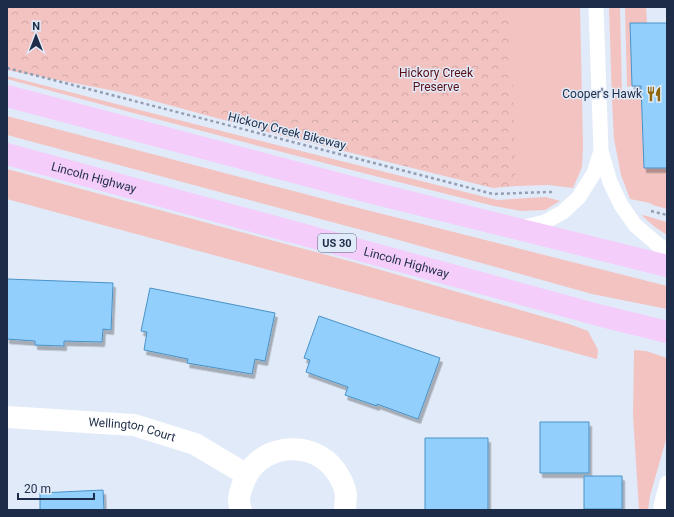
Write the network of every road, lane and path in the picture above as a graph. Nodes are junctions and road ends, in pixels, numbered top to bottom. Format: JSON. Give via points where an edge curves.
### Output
{"nodes":[{"id":1,"x":596,"y":7,"type":"edge"},
{"id":2,"x":7,"y":68,"type":"edge"},
{"id":3,"x":7,"y":96,"type":"edge"},
{"id":4,"x":601,"y":151,"type":"junction"},
{"id":5,"x":7,"y":154,"type":"edge"},
{"id":6,"x":556,"y":193,"type":"dead end"},
{"id":7,"x":517,"y":228,"type":"junction"},
{"id":8,"x":667,"y":251,"type":"edge"},
{"id":9,"x":667,"y":266,"type":"edge"},
{"id":10,"x":667,"y":332,"type":"edge"},
{"id":11,"x":7,"y":417,"type":"edge"},
{"id":12,"x":247,"y":475,"type":"junction"},
{"id":13,"x":667,"y":483,"type":"edge"},
{"id":14,"x":241,"y":510,"type":"edge"},
{"id":15,"x":345,"y":510,"type":"edge"},
{"id":16,"x":661,"y":510,"type":"edge"}],
"edges":[{"from":1,"to":4,"type":"lane"},
{"from":2,"to":6,"type":"path","name":"Hickory Creek Bikeway","via":[[493,194]]},
{"from":3,"to":7,"type":"main road","via":[[373,193]]},
{"from":4,"to":7,"type":"lane","via":[[594,173],[579,197],[569,207],[545,222]]},
{"from":4,"to":8,"type":"lane","via":[[620,205],[635,225]]},
{"from":5,"to":10,"type":"main road","name":"Lincoln Highway","number":"US 30"},
{"from":7,"to":9,"type":"main road"},
{"from":11,"to":12,"type":"street","name":"Wellington Court","via":[[134,425],[195,444]]},
{"from":12,"to":14,"type":"street","via":[[242,483],[239,501]]},
{"from":12,"to":15,"type":"street","via":[[264,456],[281,450],[299,448],[316,454],[330,464],[340,477],[346,494]]},
{"from":13,"to":16,"type":"lane"}]}
